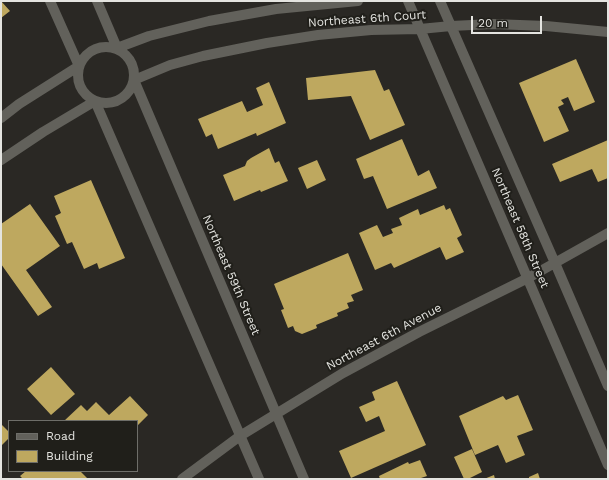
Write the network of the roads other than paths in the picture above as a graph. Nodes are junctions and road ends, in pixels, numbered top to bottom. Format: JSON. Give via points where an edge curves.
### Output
{"nodes":[{"id":1,"x":50,"y":1,"type":"edge"},
{"id":2,"x":97,"y":1,"type":"edge"},
{"id":3,"x":358,"y":1,"type":"edge"},
{"id":4,"x":408,"y":1,"type":"edge"},
{"id":5,"x":440,"y":1,"type":"edge"},
{"id":6,"x":451,"y":26,"type":"junction"},
{"id":7,"x":420,"y":29,"type":"junction"},
{"id":8,"x":608,"y":32,"type":"edge"},
{"id":9,"x":117,"y":48,"type":"junction"},
{"id":10,"x":79,"y":66,"type":"junction"},
{"id":11,"x":134,"y":80,"type":"junction"},
{"id":12,"x":95,"y":101,"type":"junction"},
{"id":13,"x":1,"y":118,"type":"edge"},
{"id":14,"x":1,"y":160,"type":"edge"},
{"id":15,"x":608,"y":233,"type":"edge"},
{"id":16,"x":555,"y":263,"type":"junction"},
{"id":17,"x":528,"y":278,"type":"junction"},
{"id":18,"x":608,"y":386,"type":"edge"},
{"id":19,"x":276,"y":414,"type":"junction"},
{"id":20,"x":240,"y":436,"type":"junction"},
{"id":21,"x":608,"y":465,"type":"edge"},
{"id":22,"x":182,"y":479,"type":"edge"},
{"id":23,"x":259,"y":479,"type":"edge"},
{"id":24,"x":304,"y":479,"type":"edge"}],
"edges":[{"from":1,"to":10,"type":"street"},
{"from":2,"to":9,"type":"street"},
{"from":3,"to":9,"type":"street","name":"Northeast 6th Court","via":[[209,21],[154,34]]},
{"from":4,"to":7,"type":"street","name":"Northeast 58th Street"},
{"from":5,"to":6,"type":"street","name":"Northeast 58th Street"},
{"from":6,"to":7,"type":"street","name":"Northeast 6th Court"},
{"from":6,"to":8,"type":"street","name":"Northeast 6th Court","via":[[546,26]]},
{"from":6,"to":16,"type":"street","name":"Northeast 58th Street"},
{"from":7,"to":11,"type":"street","name":"Northeast 6th Court","via":[[326,34],[267,43],[170,65]]},
{"from":7,"to":17,"type":"street","name":"Northeast 58th Street"},
{"from":9,"to":10,"type":"street","via":[[98,47],[83,57]]},
{"from":9,"to":11,"type":"street","via":[[131,62]]},
{"from":10,"to":12,"type":"street","via":[[78,83],[88,97]]},
{"from":10,"to":13,"type":"street"},
{"from":11,"to":12,"type":"street","via":[[126,95],[119,100],[111,103]]},
{"from":11,"to":19,"type":"street","name":"Northeast 59th Street"},
{"from":12,"to":14,"type":"street"},
{"from":12,"to":20,"type":"street"},
{"from":15,"to":16,"type":"street","name":"Northeast 6th Avenue"},
{"from":16,"to":17,"type":"street","name":"Northeast 6th Avenue"},
{"from":16,"to":18,"type":"street","name":"Northeast 58th Street"},
{"from":17,"to":19,"type":"street","name":"Northeast 6th Avenue","via":[[418,332]]},
{"from":17,"to":21,"type":"street","name":"Northeast 58th Street"},
{"from":19,"to":20,"type":"street","name":"Northeast 6th Avenue"},
{"from":19,"to":24,"type":"street","name":"Northeast 59th Street"},
{"from":20,"to":22,"type":"street","name":"Northeast 6th Avenue"},
{"from":20,"to":23,"type":"street"}]}
